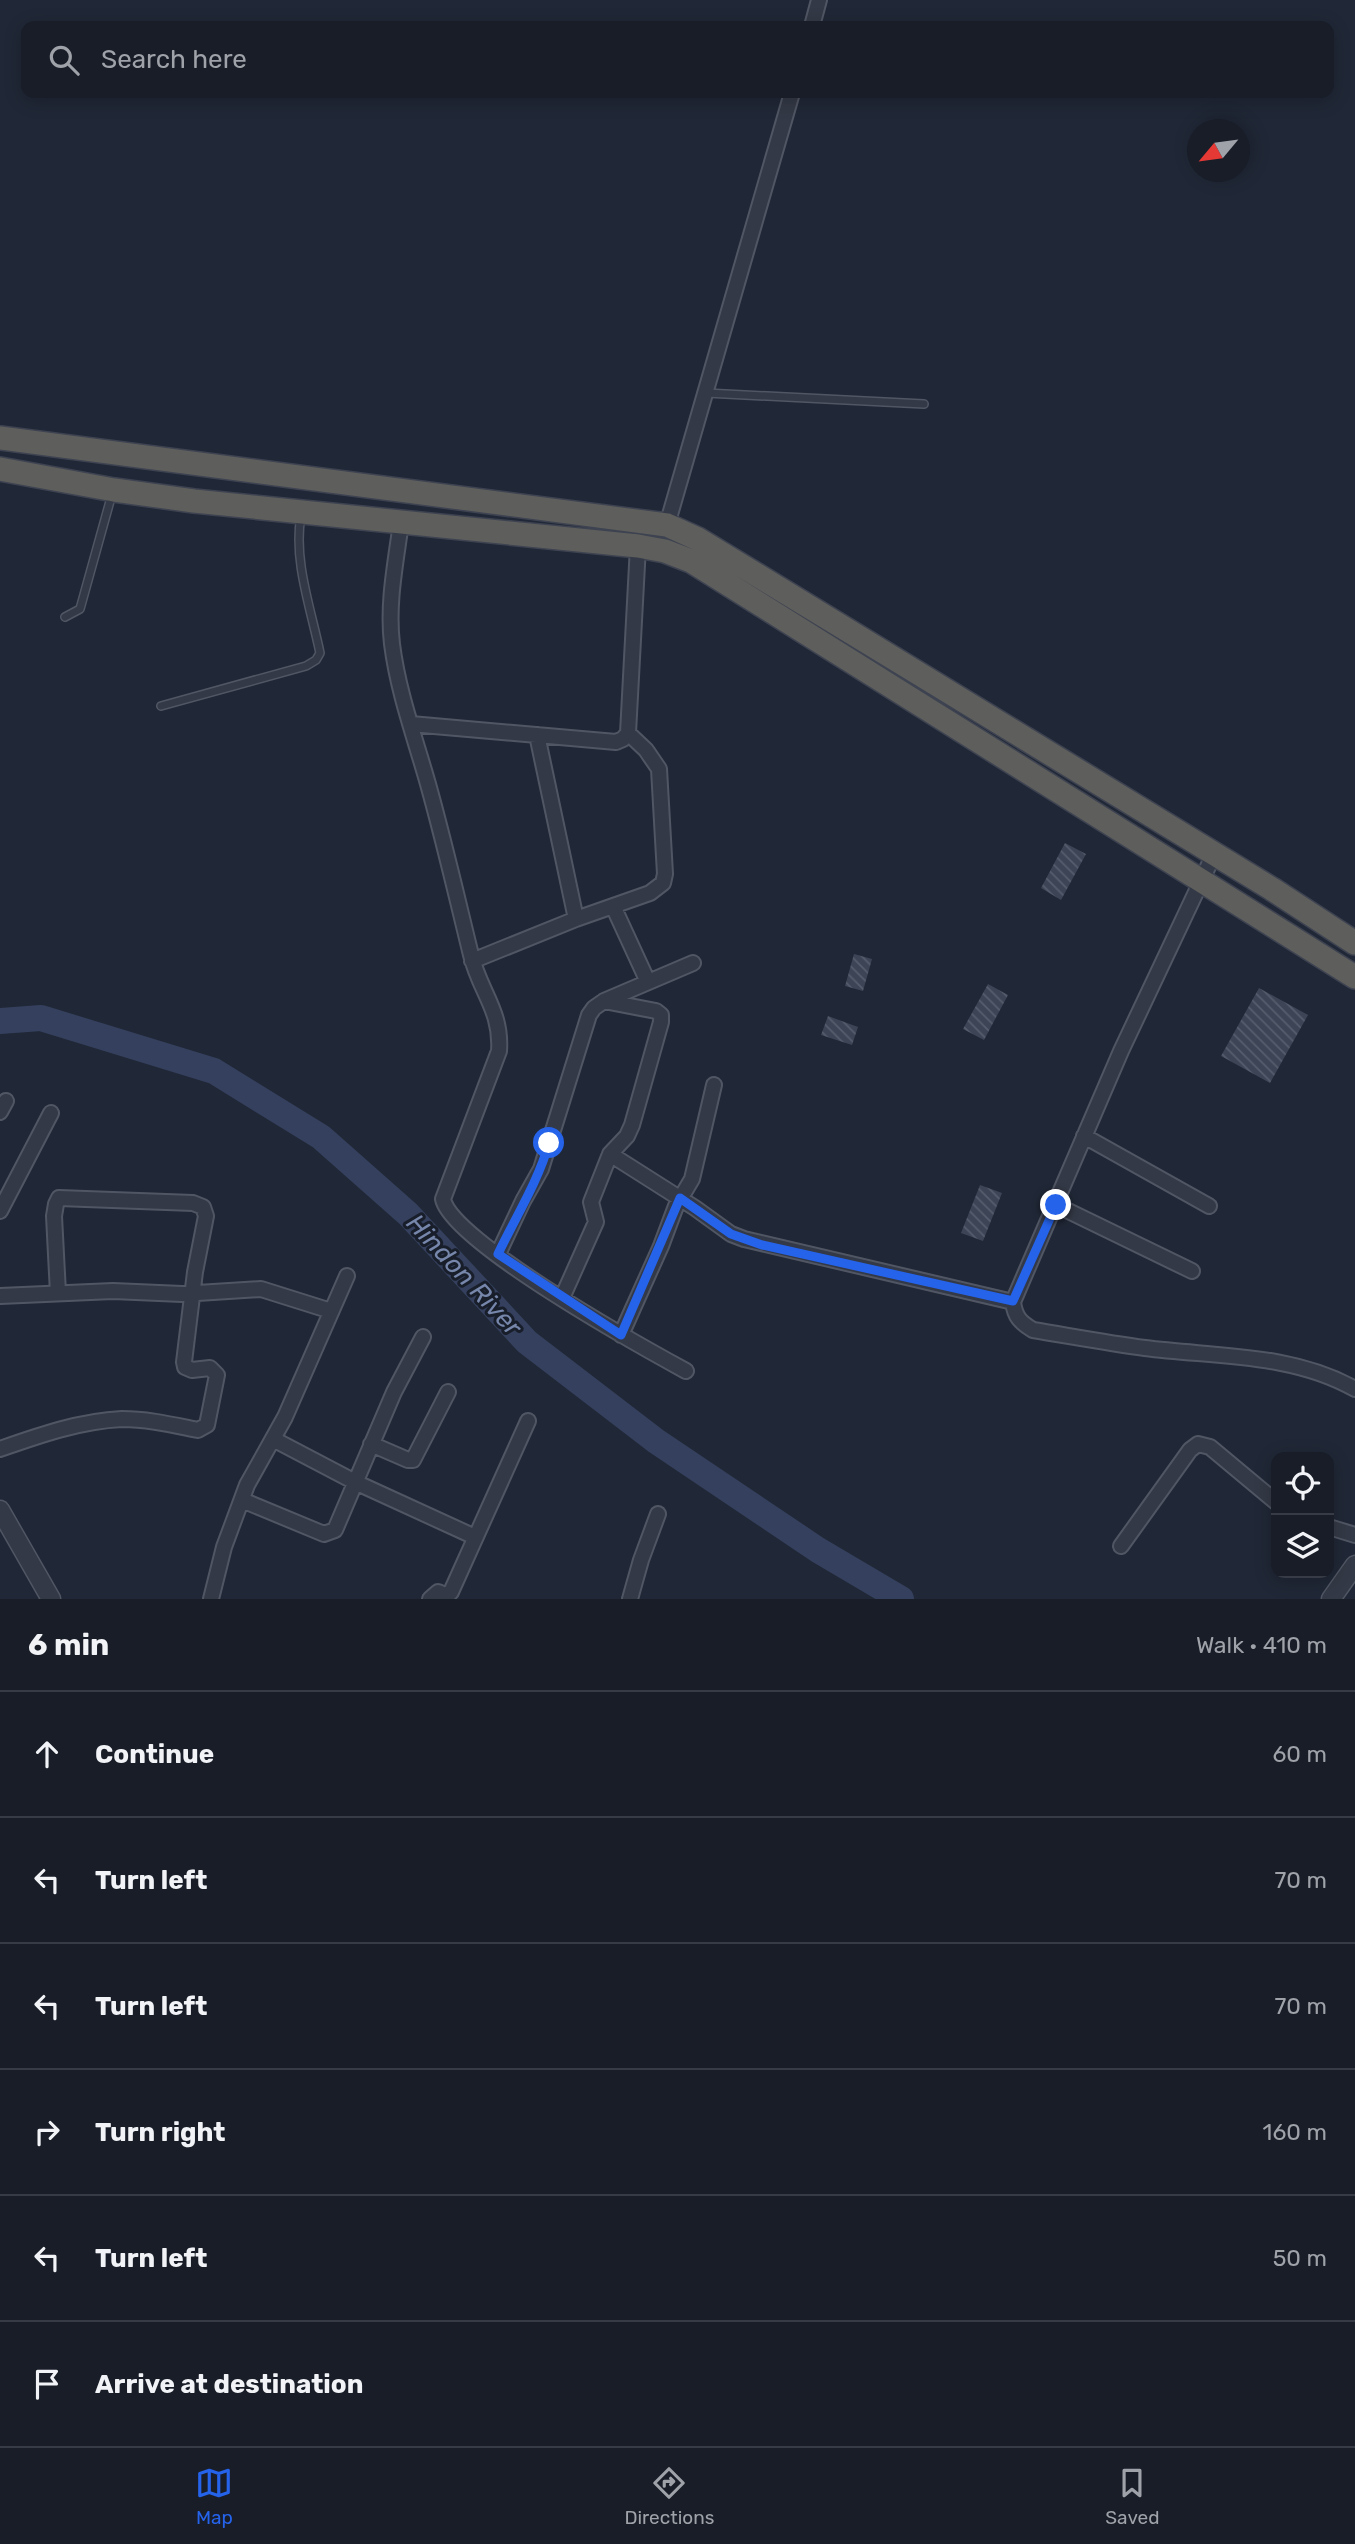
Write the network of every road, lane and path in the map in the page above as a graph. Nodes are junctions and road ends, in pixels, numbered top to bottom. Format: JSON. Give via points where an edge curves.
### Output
{"nodes":[{"id":1,"x":820,"y":0,"type":"edge"},
{"id":2,"x":814,"y":21,"type":"edge"},
{"id":3,"x":791,"y":98,"type":"edge"},
{"id":4,"x":705,"y":393,"type":"junction"},
{"id":5,"x":924,"y":404,"type":"dead end"},
{"id":6,"x":0,"y":438,"type":"edge"},
{"id":7,"x":0,"y":469,"type":"edge"},
{"id":8,"x":114,"y":490,"type":"junction"},
{"id":9,"x":302,"y":512,"type":"junction"},
{"id":10,"x":401,"y":522,"type":"junction"},
{"id":11,"x":667,"y":525,"type":"junction"},
{"id":12,"x":638,"y":546,"type":"junction"},
{"id":13,"x":65,"y":617,"type":"dead end"},
{"id":14,"x":161,"y":706,"type":"dead end"},
{"id":15,"x":411,"y":724,"type":"junction"},
{"id":16,"x":628,"y":733,"type":"junction"},
{"id":17,"x":537,"y":735,"type":"junction"},
{"id":18,"x":1214,"y":854,"type":"junction"},
{"id":19,"x":1201,"y":880,"type":"junction"},
{"id":20,"x":612,"y":906,"type":"junction"},
{"id":21,"x":576,"y":919,"type":"junction"},
{"id":22,"x":1355,"y":943,"type":"edge"},
{"id":23,"x":472,"y":961,"type":"junction"},
{"id":24,"x":693,"y":963,"type":"dead end"},
{"id":25,"x":1355,"y":977,"type":"edge"},
{"id":26,"x":648,"y":982,"type":"junction"},
{"id":27,"x":604,"y":1001,"type":"junction"},
{"id":28,"x":714,"y":1085,"type":"dead end"},
{"id":29,"x":51,"y":1113,"type":"dead end"},
{"id":30,"x":1084,"y":1136,"type":"junction"},
{"id":31,"x":610,"y":1154,"type":"junction"},
{"id":32,"x":680,"y":1198,"type":"junction"},
{"id":33,"x":1056,"y":1205,"type":"junction"},
{"id":34,"x":1209,"y":1206,"type":"dead end"},
{"id":35,"x":0,"y":1211,"type":"edge"},
{"id":36,"x":498,"y":1254,"type":"junction"},
{"id":37,"x":1192,"y":1270,"type":"dead end"},
{"id":38,"x":347,"y":1276,"type":"dead end"},
{"id":39,"x":58,"y":1293,"type":"junction"},
{"id":40,"x":192,"y":1293,"type":"junction"},
{"id":41,"x":0,"y":1296,"type":"edge"},
{"id":42,"x":562,"y":1298,"type":"junction"},
{"id":43,"x":1013,"y":1301,"type":"junction"},
{"id":44,"x":331,"y":1311,"type":"junction"},
{"id":45,"x":621,"y":1335,"type":"junction"},
{"id":46,"x":423,"y":1337,"type":"dead end"},
{"id":47,"x":686,"y":1371,"type":"dead end"},
{"id":48,"x":1355,"y":1389,"type":"edge"},
{"id":49,"x":448,"y":1392,"type":"dead end"},
{"id":50,"x":528,"y":1421,"type":"dead end"},
{"id":51,"x":273,"y":1439,"type":"junction"},
{"id":52,"x":371,"y":1444,"type":"junction"},
{"id":53,"x":0,"y":1449,"type":"edge"},
{"id":54,"x":355,"y":1482,"type":"junction"},
{"id":55,"x":1271,"y":1498,"type":"edge"},
{"id":56,"x":242,"y":1500,"type":"junction"},
{"id":57,"x":0,"y":1510,"type":"edge"},
{"id":58,"x":658,"y":1514,"type":"dead end"},
{"id":59,"x":1334,"y":1529,"type":"edge"},
{"id":60,"x":1355,"y":1535,"type":"edge"},
{"id":61,"x":475,"y":1537,"type":"junction"},
{"id":62,"x":1121,"y":1546,"type":"dead end"},
{"id":63,"x":1355,"y":1564,"type":"edge"},
{"id":64,"x":51,"y":1599,"type":"edge"},
{"id":65,"x":211,"y":1599,"type":"edge"},
{"id":66,"x":430,"y":1599,"type":"edge"},
{"id":67,"x":630,"y":1599,"type":"edge"},
{"id":68,"x":1331,"y":1599,"type":"edge"}],
"edges":[{"from":1,"to":2,"type":"street"},
{"from":3,"to":4,"type":"street"},
{"from":4,"to":5,"type":"lane"},
{"from":4,"to":11,"type":"street"},
{"from":6,"to":11,"type":"highway"},
{"from":7,"to":8,"type":"highway"},
{"from":8,"to":9,"type":"highway"},
{"from":8,"to":13,"type":"lane","via":[[80,609]]},
{"from":9,"to":10,"type":"highway"},
{"from":9,"to":14,"type":"lane","via":[[299,548],[320,653],[316,660]]},
{"from":10,"to":12,"type":"highway"},
{"from":10,"to":15,"type":"street","via":[[391,630]]},
{"from":11,"to":18,"type":"highway","via":[[710,546]]},
{"from":12,"to":16,"type":"street"},
{"from":12,"to":19,"type":"highway","via":[[691,561]]},
{"from":15,"to":17,"type":"street"},
{"from":15,"to":23,"type":"street"},
{"from":16,"to":17,"type":"street","via":[[616,742]]},
{"from":16,"to":20,"type":"street","via":[[659,769],[665,874],[657,889]]},
{"from":17,"to":21,"type":"street"},
{"from":18,"to":19,"type":"street"},
{"from":18,"to":22,"type":"highway"},
{"from":19,"to":25,"type":"highway"},
{"from":19,"to":30,"type":"street"},
{"from":20,"to":21,"type":"street"},
{"from":20,"to":26,"type":"street"},
{"from":21,"to":23,"type":"street"},
{"from":23,"to":36,"type":"street","via":[[498,1019],[499,1051],[443,1199],[449,1214]]},
{"from":24,"to":26,"type":"street"},
{"from":26,"to":27,"type":"street"},
{"from":27,"to":31,"type":"street","via":[[661,1015],[632,1125]]},
{"from":27,"to":36,"type":"street","via":[[589,1015],[541,1170]]},
{"from":28,"to":32,"type":"street","via":[[692,1179]]},
{"from":29,"to":35,"type":"street"},
{"from":30,"to":33,"type":"street"},
{"from":30,"to":34,"type":"street"},
{"from":31,"to":32,"type":"street"},
{"from":31,"to":42,"type":"street","via":[[590,1206],[596,1222]]},
{"from":32,"to":43,"type":"street","via":[[731,1234],[762,1245]]},
{"from":32,"to":45,"type":"street"},
{"from":33,"to":37,"type":"street"},
{"from":33,"to":43,"type":"street"},
{"from":36,"to":42,"type":"street"},
{"from":38,"to":44,"type":"street"},
{"from":39,"to":40,"type":"street"},
{"from":39,"to":40,"type":"street","via":[[54,1216],[63,1197],[203,1207],[206,1216]]},
{"from":39,"to":41,"type":"street"},
{"from":40,"to":44,"type":"street","via":[[261,1289]]},
{"from":40,"to":53,"type":"street","via":[[185,1367],[210,1368],[217,1376],[204,1428],[122,1419],[68,1427]]},
{"from":42,"to":45,"type":"street"},
{"from":43,"to":48,"type":"street","via":[[1020,1321],[1033,1330],[1257,1359],[1328,1376]]},
{"from":44,"to":51,"type":"street"},
{"from":45,"to":47,"type":"street"},
{"from":46,"to":52,"type":"street"},
{"from":49,"to":52,"type":"street","via":[[413,1460]]},
{"from":50,"to":61,"type":"street"},
{"from":51,"to":54,"type":"street"},
{"from":51,"to":56,"type":"street"},
{"from":52,"to":54,"type":"street"},
{"from":54,"to":56,"type":"street","via":[[335,1530],[324,1534]]},
{"from":54,"to":61,"type":"street"},
{"from":55,"to":62,"type":"street","via":[[1210,1447],[1198,1444]]},
{"from":56,"to":65,"type":"street"},
{"from":57,"to":64,"type":"street"},
{"from":58,"to":67,"type":"street"},
{"from":59,"to":60,"type":"street"},
{"from":61,"to":66,"type":"street","via":[[449,1595],[438,1592]]},
{"from":63,"to":68,"type":"street"}]}
